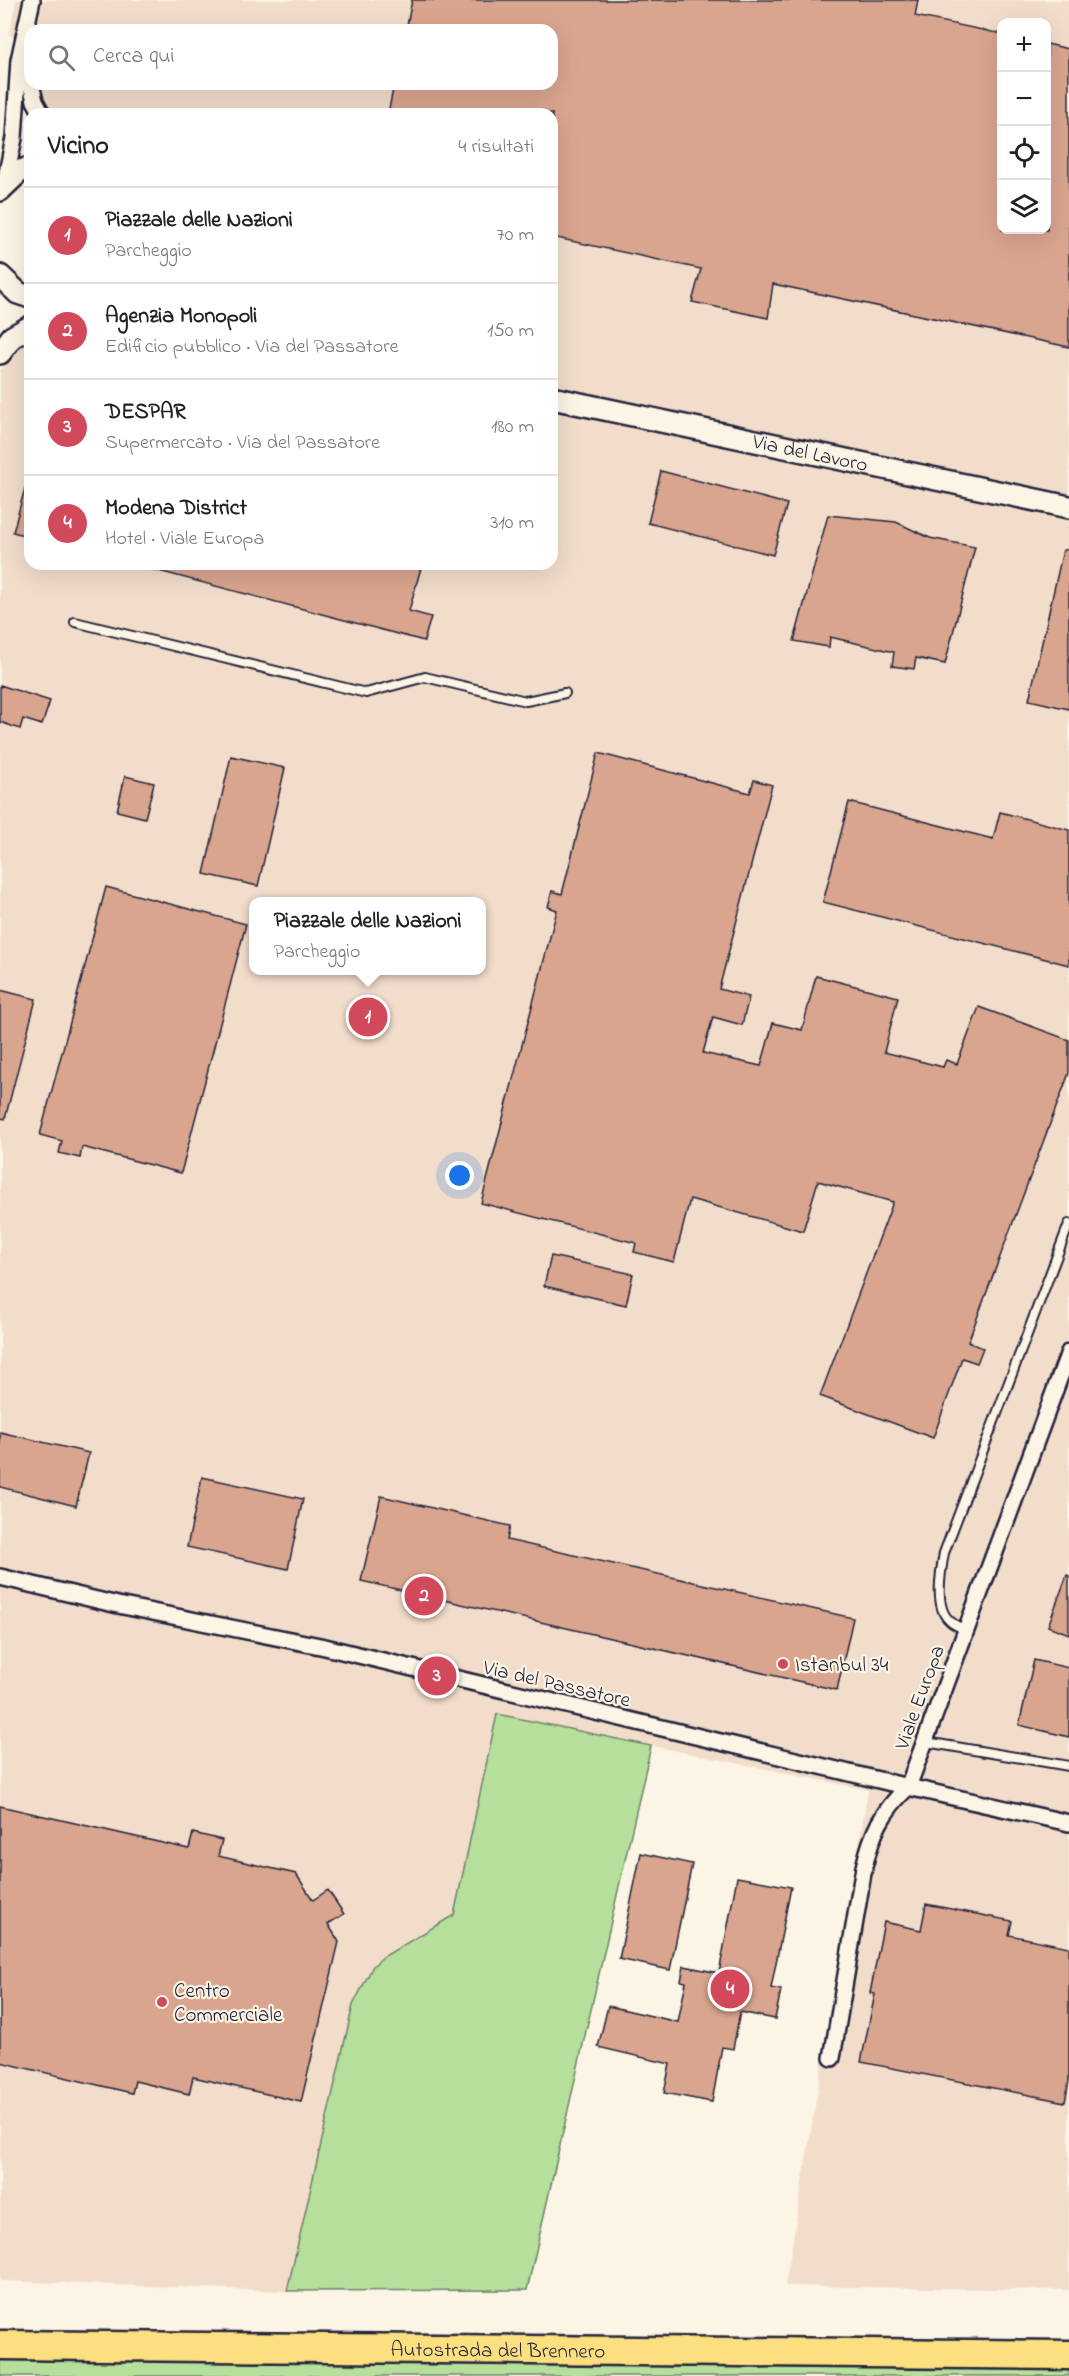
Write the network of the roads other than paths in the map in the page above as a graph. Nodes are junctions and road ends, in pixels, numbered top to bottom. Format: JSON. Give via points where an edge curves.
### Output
{"nodes":[{"id":1,"x":32,"y":0,"type":"edge"},
{"id":2,"x":28,"y":24,"type":"edge"},
{"id":3,"x":24,"y":43,"type":"edge"},
{"id":4,"x":32,"y":90,"type":"edge"},
{"id":5,"x":39,"y":108,"type":"edge"},
{"id":6,"x":24,"y":170,"type":"edge"},
{"id":7,"x":2,"y":187,"type":"edge"},
{"id":8,"x":0,"y":276,"type":"edge"},
{"id":9,"x":24,"y":295,"type":"edge"},
{"id":10,"x":24,"y":330,"type":"edge"},
{"id":11,"x":0,"y":352,"type":"edge"},
{"id":12,"x":558,"y":399,"type":"edge"},
{"id":13,"x":1069,"y":507,"type":"edge"},
{"id":14,"x":75,"y":622,"type":"dead end"},
{"id":15,"x":566,"y":693,"type":"dead end"},
{"id":16,"x":1069,"y":1224,"type":"edge"},
{"id":17,"x":1069,"y":1352,"type":"edge"},
{"id":18,"x":0,"y":1577,"type":"edge"},
{"id":19,"x":966,"y":1630,"type":"junction"},
{"id":20,"x":926,"y":1742,"type":"junction"},
{"id":21,"x":1069,"y":1766,"type":"edge"},
{"id":22,"x":908,"y":1787,"type":"junction"},
{"id":23,"x":1069,"y":1823,"type":"edge"},
{"id":24,"x":832,"y":2058,"type":"dead end"},
{"id":25,"x":0,"y":2345,"type":"edge"},
{"id":26,"x":1069,"y":2355,"type":"edge"}],
"edges":[{"from":1,"to":2,"type":"street"},
{"from":3,"to":7,"type":"street","via":[[14,138]]},
{"from":4,"to":5,"type":"street"},
{"from":6,"to":7,"type":"main road"},
{"from":8,"to":9,"type":"main road"},
{"from":10,"to":11,"type":"main road","via":[[12,337]]},
{"from":12,"to":13,"type":"main road","name":"Via del Lavoro"},
{"from":14,"to":15,"type":"lane","via":[[366,693],[425,677],[526,701]]},
{"from":16,"to":19,"type":"lane","via":[[944,1553],[940,1581],[944,1614]]},
{"from":17,"to":19,"type":"street","name":"Viale Europa"},
{"from":18,"to":22,"type":"street","name":"Via del Passatore","via":[[325,1647]]},
{"from":19,"to":20,"type":"street","name":"Viale Europa"},
{"from":20,"to":21,"type":"lane"},
{"from":20,"to":22,"type":"street","name":"Viale Europa"},
{"from":22,"to":23,"type":"street","name":"Via del Passatore"},
{"from":22,"to":24,"type":"street","name":"Viale Europa","via":[[884,1812],[868,1851]]},
{"from":25,"to":26,"type":"highway","name":"Autostrada del Brennero"}]}
